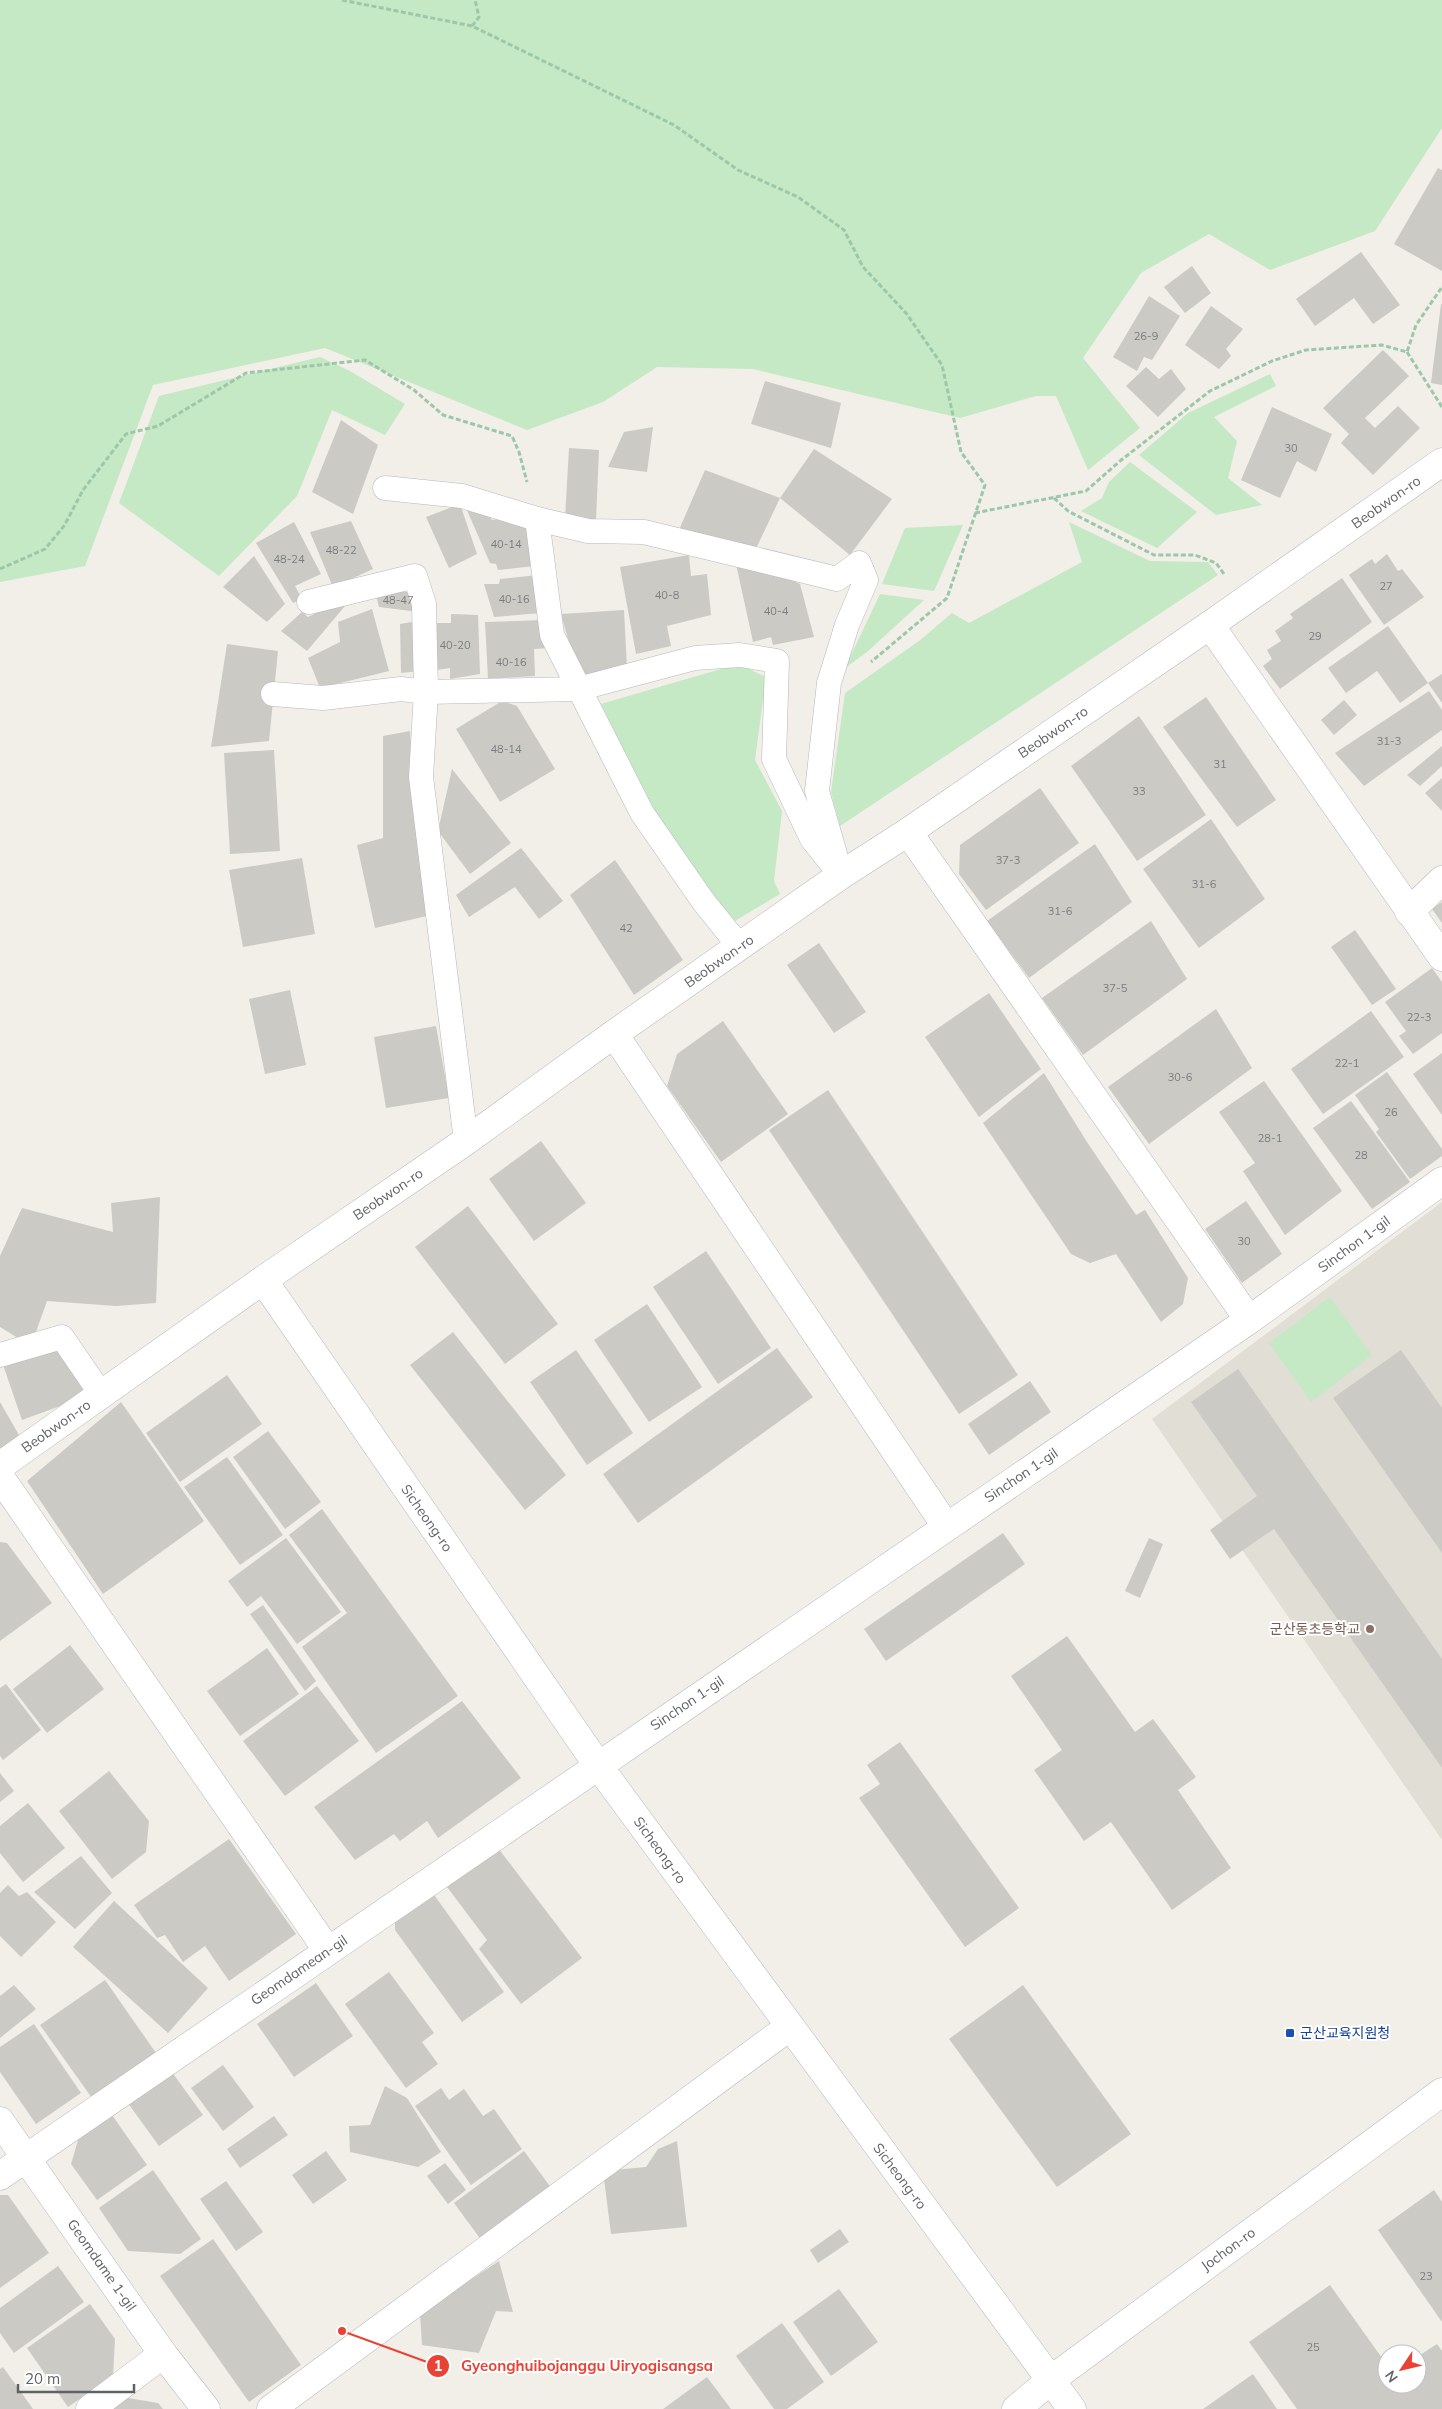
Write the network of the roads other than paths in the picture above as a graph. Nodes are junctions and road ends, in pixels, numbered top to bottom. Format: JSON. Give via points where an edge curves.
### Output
{"nodes":[{"id":1,"x":1442,"y":462,"type":"edge"},
{"id":2,"x":385,"y":488,"type":"dead end"},
{"id":3,"x":536,"y":519,"type":"junction"},
{"id":4,"x":309,"y":602,"type":"dead end"},
{"id":5,"x":1210,"y":625,"type":"junction"},
{"id":6,"x":578,"y":689,"type":"junction"},
{"id":7,"x":426,"y":692,"type":"junction"},
{"id":8,"x":273,"y":694,"type":"dead end"},
{"id":9,"x":908,"y":832,"type":"junction"},
{"id":10,"x":842,"y":874,"type":"junction"},
{"id":11,"x":1442,"y":880,"type":"edge"},
{"id":12,"x":1409,"y":912,"type":"junction"},
{"id":13,"x":740,"y":947,"type":"junction"},
{"id":14,"x":1442,"y":957,"type":"edge"},
{"id":15,"x":614,"y":1034,"type":"junction"},
{"id":16,"x":466,"y":1141,"type":"junction"},
{"id":17,"x":1442,"y":1181,"type":"edge"},
{"id":18,"x":263,"y":1280,"type":"junction"},
{"id":19,"x":1249,"y":1320,"type":"junction"},
{"id":20,"x":0,"y":1355,"type":"edge"},
{"id":21,"x":101,"y":1394,"type":"junction"},
{"id":22,"x":0,"y":1466,"type":"edge"},
{"id":23,"x":0,"y":1477,"type":"edge"},
{"id":24,"x":946,"y":1526,"type":"junction"},
{"id":25,"x":598,"y":1764,"type":"junction"},
{"id":26,"x":328,"y":1951,"type":"junction"},
{"id":27,"x":789,"y":2027,"type":"junction"},
{"id":28,"x":1442,"y":2092,"type":"edge"},
{"id":29,"x":0,"y":2121,"type":"edge"},
{"id":30,"x":26,"y":2156,"type":"junction"},
{"id":31,"x":0,"y":2176,"type":"edge"},
{"id":32,"x":164,"y":2354,"type":"junction"},
{"id":33,"x":1052,"y":2379,"type":"junction"},
{"id":34,"x":90,"y":2409,"type":"edge"},
{"id":35,"x":206,"y":2409,"type":"edge"},
{"id":36,"x":271,"y":2409,"type":"edge"},
{"id":37,"x":1016,"y":2409,"type":"edge"},
{"id":38,"x":1072,"y":2409,"type":"edge"}],
"edges":[{"from":1,"to":5,"type":"street","name":"Beobwon-ro"},
{"from":2,"to":3,"type":"lane","via":[[462,496]]},
{"from":3,"to":6,"type":"lane","via":[[552,635]]},
{"from":3,"to":10,"type":"lane","via":[[588,530],[644,532],[837,579],[859,563],[866,580],[847,625],[829,683],[817,791]]},
{"from":4,"to":7,"type":"lane","via":[[415,576],[424,604]]},
{"from":5,"to":9,"type":"street","name":"Beobwon-ro"},
{"from":5,"to":12,"type":"street"},
{"from":6,"to":7,"type":"lane"},
{"from":6,"to":10,"type":"lane","via":[[695,658],[740,655],[777,661],[774,758],[812,839]]},
{"from":6,"to":13,"type":"lane","via":[[642,813]]},
{"from":7,"to":8,"type":"lane","via":[[401,689],[323,698]]},
{"from":7,"to":16,"type":"lane","via":[[421,777]]},
{"from":9,"to":10,"type":"street","name":"Beobwon-ro"},
{"from":9,"to":19,"type":"street"},
{"from":10,"to":13,"type":"street","name":"Beobwon-ro"},
{"from":11,"to":12,"type":"street"},
{"from":12,"to":14,"type":"street"},
{"from":13,"to":15,"type":"street","name":"Beobwon-ro"},
{"from":15,"to":16,"type":"street","name":"Beobwon-ro"},
{"from":15,"to":24,"type":"street"},
{"from":16,"to":18,"type":"street","name":"Beobwon-ro"},
{"from":17,"to":19,"type":"street","name":"Sinchon 1-gil"},
{"from":18,"to":21,"type":"street","name":"Beobwon-ro"},
{"from":18,"to":25,"type":"street","name":"Sicheong-ro"},
{"from":19,"to":24,"type":"street","name":"Sinchon 1-gil"},
{"from":20,"to":21,"type":"lane","via":[[62,1337]]},
{"from":21,"to":22,"type":"street","name":"Beobwon-ro"},
{"from":23,"to":26,"type":"street"},
{"from":24,"to":25,"type":"street","name":"Sinchon 1-gil"},
{"from":25,"to":26,"type":"street","name":"Geomdamean-gil"},
{"from":25,"to":27,"type":"street","name":"Sicheong-ro"},
{"from":26,"to":30,"type":"street","name":"Geomdamean-gil"},
{"from":27,"to":33,"type":"street","name":"Sicheong-ro"},
{"from":27,"to":36,"type":"street"},
{"from":28,"to":33,"type":"street","name":"Jochon-ro"},
{"from":29,"to":30,"type":"street","name":"Geomdame 1-gil"},
{"from":30,"to":31,"type":"street","name":"Geomdamean-gil"},
{"from":30,"to":32,"type":"street","name":"Geomdame 1-gil"},
{"from":32,"to":34,"type":"street"},
{"from":32,"to":35,"type":"street","name":"Geomdame 1-gil"},
{"from":33,"to":37,"type":"street","name":"Jochon-ro"},
{"from":33,"to":38,"type":"street","name":"Sicheong-ro"}]}
